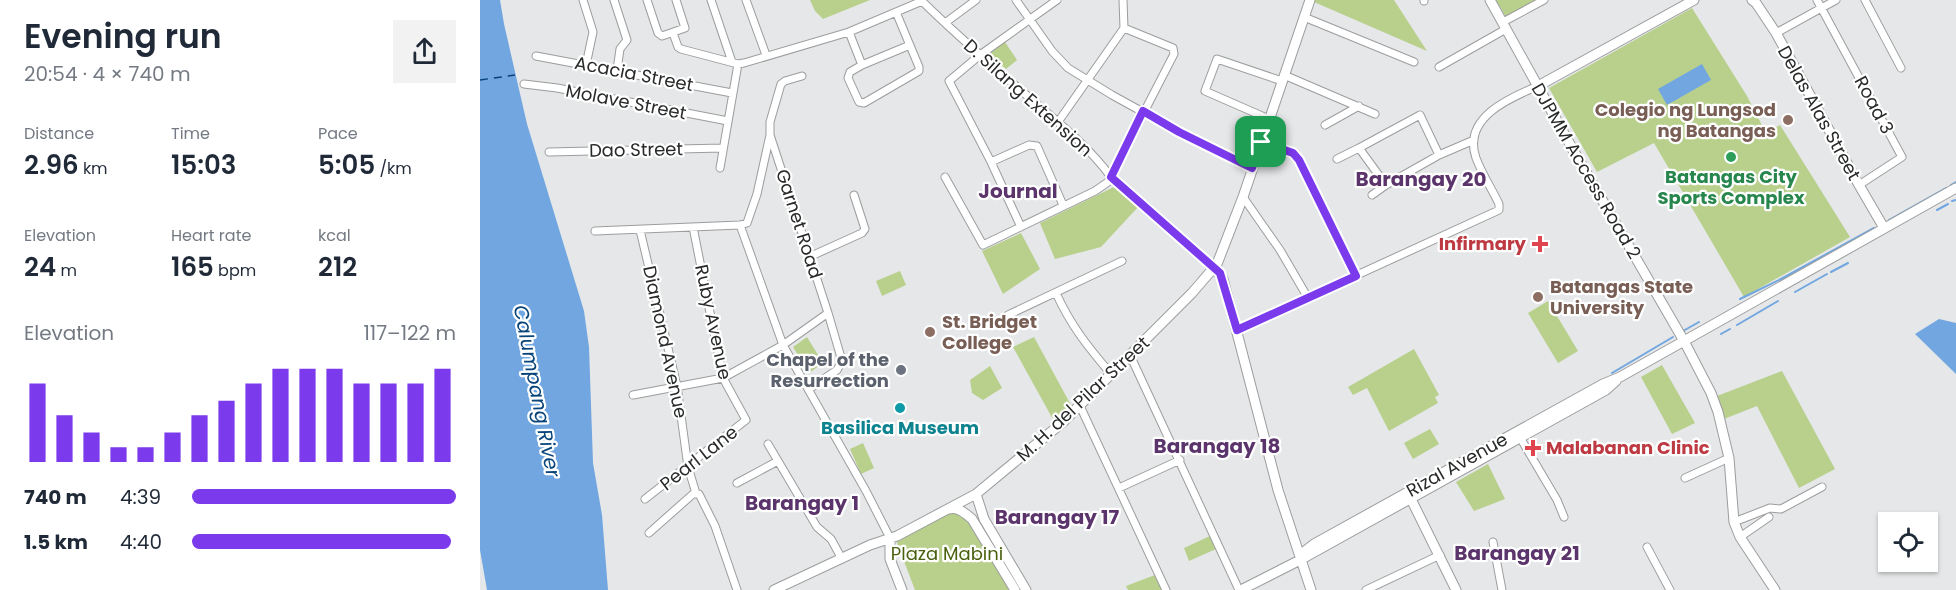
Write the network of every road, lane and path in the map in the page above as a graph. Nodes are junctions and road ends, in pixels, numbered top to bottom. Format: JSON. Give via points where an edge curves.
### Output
{"nodes":[{"id":1,"x":583,"y":0,"type":"edge"},
{"id":2,"x":614,"y":0,"type":"edge"},
{"id":3,"x":647,"y":0,"type":"edge"},
{"id":4,"x":676,"y":0,"type":"edge"},
{"id":5,"x":711,"y":0,"type":"edge"},
{"id":6,"x":746,"y":0,"type":"edge"},
{"id":7,"x":922,"y":0,"type":"edge"},
{"id":8,"x":976,"y":0,"type":"edge"},
{"id":9,"x":1016,"y":0,"type":"edge"},
{"id":10,"x":1057,"y":0,"type":"edge"},
{"id":11,"x":1123,"y":0,"type":"edge"},
{"id":12,"x":1310,"y":0,"type":"edge"},
{"id":13,"x":1490,"y":0,"type":"edge"},
{"id":14,"x":1544,"y":0,"type":"edge"},
{"id":15,"x":1694,"y":0,"type":"edge"},
{"id":16,"x":1752,"y":0,"type":"edge"},
{"id":17,"x":1817,"y":0,"type":"edge"},
{"id":18,"x":1836,"y":0,"type":"edge"},
{"id":19,"x":1865,"y":0,"type":"edge"},
{"id":20,"x":1822,"y":8,"type":"junction"},
{"id":21,"x":896,"y":12,"type":"junction"},
{"id":22,"x":1304,"y":17,"type":"junction"},
{"id":23,"x":1031,"y":19,"type":"junction"},
{"id":24,"x":945,"y":23,"type":"junction"},
{"id":25,"x":1505,"y":26,"type":"junction"},
{"id":26,"x":1124,"y":28,"type":"junction"},
{"id":27,"x":849,"y":32,"type":"junction"},
{"id":28,"x":673,"y":33,"type":"junction"},
{"id":29,"x":1776,"y":33,"type":"junction"},
{"id":30,"x":910,"y":45,"type":"junction"},
{"id":31,"x":766,"y":55,"type":"junction"},
{"id":32,"x":980,"y":55,"type":"junction"},
{"id":33,"x":536,"y":56,"type":"dead end"},
{"id":34,"x":1414,"y":62,"type":"dead end"},
{"id":35,"x":735,"y":63,"type":"junction"},
{"id":36,"x":586,"y":65,"type":"junction"},
{"id":37,"x":862,"y":65,"type":"junction"},
{"id":38,"x":1439,"y":68,"type":"dead end"},
{"id":39,"x":1901,"y":68,"type":"dead end"},
{"id":40,"x":617,"y":70,"type":"junction"},
{"id":41,"x":802,"y":76,"type":"dead end"},
{"id":42,"x":1283,"y":78,"type":"junction"},
{"id":43,"x":1086,"y":79,"type":"junction"},
{"id":44,"x":525,"y":84,"type":"dead end"},
{"id":45,"x":1538,"y":86,"type":"junction"},
{"id":46,"x":732,"y":93,"type":"junction"},
{"id":47,"x":1359,"y":106,"type":"junction"},
{"id":48,"x":1143,"y":111,"type":"junction"},
{"id":49,"x":1375,"y":114,"type":"dead end"},
{"id":50,"x":1269,"y":119,"type":"junction"},
{"id":51,"x":728,"y":121,"type":"junction"},
{"id":52,"x":1058,"y":122,"type":"junction"},
{"id":53,"x":1325,"y":125,"type":"dead end"},
{"id":54,"x":770,"y":135,"type":"junction"},
{"id":55,"x":1474,"y":140,"type":"junction"},
{"id":56,"x":1261,"y":142,"type":"junction"},
{"id":57,"x":723,"y":148,"type":"junction"},
{"id":58,"x":1359,"y":148,"type":"junction"},
{"id":59,"x":549,"y":152,"type":"dead end"},
{"id":60,"x":1439,"y":155,"type":"junction"},
{"id":61,"x":1337,"y":159,"type":"dead end"},
{"id":62,"x":991,"y":162,"type":"junction"},
{"id":63,"x":720,"y":168,"type":"dead end"},
{"id":64,"x":1252,"y":168,"type":"junction"},
{"id":65,"x":945,"y":177,"type":"dead end"},
{"id":66,"x":1111,"y":177,"type":"junction"},
{"id":67,"x":1859,"y":185,"type":"junction"},
{"id":68,"x":1386,"y":186,"type":"junction"},
{"id":69,"x":1956,"y":188,"type":"edge"},
{"id":70,"x":854,"y":195,"type":"dead end"},
{"id":71,"x":1372,"y":195,"type":"dead end"},
{"id":72,"x":1243,"y":197,"type":"junction"},
{"id":73,"x":1063,"y":205,"type":"junction"},
{"id":74,"x":740,"y":225,"type":"junction"},
{"id":75,"x":693,"y":227,"type":"junction"},
{"id":76,"x":1021,"y":227,"type":"junction"},
{"id":77,"x":1884,"y":228,"type":"junction"},
{"id":78,"x":640,"y":230,"type":"junction"},
{"id":79,"x":595,"y":231,"type":"dead end"},
{"id":80,"x":809,"y":257,"type":"junction"},
{"id":81,"x":1122,"y":261,"type":"dead end"},
{"id":82,"x":1214,"y":267,"type":"junction"},
{"id":83,"x":1356,"y":276,"type":"junction"},
{"id":84,"x":1056,"y":293,"type":"junction"},
{"id":85,"x":1308,"y":298,"type":"junction"},
{"id":86,"x":828,"y":313,"type":"junction"},
{"id":87,"x":1008,"y":315,"type":"dead end"},
{"id":88,"x":1237,"y":330,"type":"junction"},
{"id":89,"x":1684,"y":341,"type":"junction"},
{"id":90,"x":783,"y":345,"type":"junction"},
{"id":91,"x":1130,"y":355,"type":"junction"},
{"id":92,"x":1111,"y":374,"type":"junction"},
{"id":93,"x":723,"y":378,"type":"junction"},
{"id":94,"x":677,"y":386,"type":"junction"},
{"id":95,"x":809,"y":389,"type":"junction"},
{"id":96,"x":633,"y":395,"type":"dead end"},
{"id":97,"x":1080,"y":406,"type":"junction"},
{"id":98,"x":743,"y":413,"type":"joint"},
{"id":99,"x":1518,"y":435,"type":"junction"},
{"id":100,"x":768,"y":444,"type":"dead end"},
{"id":101,"x":1729,"y":458,"type":"junction"},
{"id":102,"x":1180,"y":460,"type":"junction"},
{"id":103,"x":778,"y":461,"type":"junction"},
{"id":104,"x":688,"y":467,"type":"junction"},
{"id":105,"x":1685,"y":478,"type":"dead end"},
{"id":106,"x":737,"y":483,"type":"dead end"},
{"id":107,"x":1822,"y":487,"type":"dead end"},
{"id":108,"x":1119,"y":488,"type":"junction"},
{"id":109,"x":695,"y":490,"type":"dead end"},
{"id":110,"x":976,"y":494,"type":"junction"},
{"id":111,"x":1410,"y":496,"type":"junction"},
{"id":112,"x":645,"y":500,"type":"dead end"},
{"id":113,"x":950,"y":509,"type":"junction"},
{"id":114,"x":980,"y":510,"type":"junction"},
{"id":115,"x":969,"y":516,"type":"junction"},
{"id":116,"x":1564,"y":517,"type":"dead end"},
{"id":117,"x":1769,"y":517,"type":"dead end"},
{"id":118,"x":1734,"y":522,"type":"junction"},
{"id":119,"x":649,"y":533,"type":"dead end"},
{"id":120,"x":1740,"y":537,"type":"junction"},
{"id":121,"x":890,"y":538,"type":"junction"},
{"id":122,"x":1493,"y":542,"type":"dead end"},
{"id":123,"x":1647,"y":547,"type":"dead end"},
{"id":124,"x":1440,"y":555,"type":"junction"},
{"id":125,"x":842,"y":559,"type":"junction"},
{"id":126,"x":1300,"y":560,"type":"junction"},
{"id":127,"x":737,"y":590,"type":"edge"},
{"id":128,"x":774,"y":590,"type":"edge"},
{"id":129,"x":902,"y":590,"type":"edge"},
{"id":130,"x":1015,"y":590,"type":"edge"},
{"id":131,"x":1026,"y":590,"type":"edge"},
{"id":132,"x":1166,"y":590,"type":"edge"},
{"id":133,"x":1240,"y":590,"type":"edge"},
{"id":134,"x":1311,"y":590,"type":"edge"},
{"id":135,"x":1366,"y":590,"type":"edge"},
{"id":136,"x":1456,"y":590,"type":"edge"},
{"id":137,"x":1502,"y":590,"type":"edge"},
{"id":138,"x":1670,"y":590,"type":"edge"},
{"id":139,"x":1775,"y":590,"type":"edge"}],
"edges":[{"from":1,"to":36,"type":"street","via":[[593,32]]},
{"from":2,"to":40,"type":"street","via":[[627,40],[620,48]]},
{"from":3,"to":28,"type":"street","via":[[660,35]]},
{"from":4,"to":28,"type":"street","via":[[685,28]]},
{"from":5,"to":35,"type":"street"},
{"from":6,"to":31,"type":"street"},
{"from":7,"to":21,"type":"street"},
{"from":7,"to":24,"type":"street","name":"D. Silang Extension"},
{"from":8,"to":24,"type":"street"},
{"from":9,"to":23,"type":"street"},
{"from":10,"to":23,"type":"street"},
{"from":11,"to":26,"type":"street"},
{"from":12,"to":22,"type":"street","name":"M. H. del Pilar Street"},
{"from":13,"to":25,"type":"street","name":"DJPMM Access Road 2"},
{"from":14,"to":25,"type":"street"},
{"from":15,"to":45,"type":"street"},
{"from":16,"to":29,"type":"street","name":"Delas Alas Street"},
{"from":17,"to":20,"type":"street"},
{"from":18,"to":20,"type":"street"},
{"from":19,"to":39,"type":"street"},
{"from":20,"to":29,"type":"street"},
{"from":20,"to":67,"type":"street","name":"Road 3","via":[[1902,157]]},
{"from":21,"to":27,"type":"street"},
{"from":21,"to":30,"type":"street"},
{"from":22,"to":34,"type":"street"},
{"from":22,"to":42,"type":"street","name":"M. H. del Pilar Street"},
{"from":23,"to":32,"type":"street"},
{"from":23,"to":43,"type":"street","via":[[1052,51]]},
{"from":24,"to":32,"type":"street","name":"D. Silang Extension"},
{"from":25,"to":38,"type":"street"},
{"from":25,"to":45,"type":"street","name":"DJPMM Access Road 2"},
{"from":26,"to":43,"type":"street"},
{"from":26,"to":48,"type":"street","via":[[1174,51]]},
{"from":27,"to":31,"type":"street"},
{"from":27,"to":37,"type":"street"},
{"from":28,"to":35,"type":"street","via":[[679,48]]},
{"from":29,"to":67,"type":"street","name":"Delas Alas Street"},
{"from":30,"to":37,"type":"street"},
{"from":30,"to":37,"type":"street","via":[[919,70],[862,103],[848,78],[850,72]]},
{"from":31,"to":35,"type":"street"},
{"from":32,"to":52,"type":"street","name":"D. Silang Extension"},
{"from":32,"to":62,"type":"street","via":[[949,81]]},
{"from":33,"to":36,"type":"street","name":"Acacia Street"},
{"from":35,"to":46,"type":"street"},
{"from":36,"to":40,"type":"street","name":"Acacia Street"},
{"from":40,"to":46,"type":"street","name":"Acacia Street"},
{"from":41,"to":54,"type":"street","via":[[782,84]]},
{"from":42,"to":47,"type":"street"},
{"from":42,"to":50,"type":"street","name":"M. H. del Pilar Street"},
{"from":42,"to":50,"type":"street","via":[[1217,59],[1205,91]]},
{"from":43,"to":48,"type":"street"},
{"from":43,"to":52,"type":"street"},
{"from":44,"to":51,"type":"street","name":"Molave Street"},
{"from":45,"to":55,"type":"street","via":[[1488,113]]},
{"from":45,"to":89,"type":"street","name":"DJPMM Access Road 2"},
{"from":46,"to":51,"type":"street"},
{"from":47,"to":49,"type":"street"},
{"from":47,"to":53,"type":"street"},
{"from":48,"to":64,"type":"street"},
{"from":48,"to":66,"type":"street"},
{"from":50,"to":56,"type":"street","name":"M. H. del Pilar Street"},
{"from":51,"to":57,"type":"street"},
{"from":52,"to":66,"type":"street","name":"D. Silang Extension"},
{"from":54,"to":74,"type":"street","via":[[751,215],[747,223]]},
{"from":54,"to":80,"type":"street","name":"Garnet Road"},
{"from":55,"to":60,"type":"street"},
{"from":55,"to":83,"type":"street","via":[[1477,161],[1500,208]]},
{"from":56,"to":64,"type":"street","name":"M. H. del Pilar Street"},
{"from":56,"to":83,"type":"street","via":[[1298,158]]},
{"from":57,"to":59,"type":"street","name":"Dao Street"},
{"from":57,"to":63,"type":"street"},
{"from":58,"to":60,"type":"street","via":[[1420,115]]},
{"from":58,"to":61,"type":"street"},
{"from":58,"to":68,"type":"street"},
{"from":60,"to":68,"type":"street"},
{"from":62,"to":73,"type":"street","via":[[1029,145],[1037,146]]},
{"from":62,"to":76,"type":"street"},
{"from":64,"to":72,"type":"street","name":"M. H. del Pilar Street"},
{"from":65,"to":76,"type":"street","via":[[983,245]]},
{"from":66,"to":73,"type":"street","via":[[1095,191]]},
{"from":66,"to":82,"type":"street","name":"D. Silang Extension"},
{"from":67,"to":77,"type":"street","name":"Delas Alas Street"},
{"from":68,"to":71,"type":"street"},
{"from":69,"to":77,"type":"street","name":"Rizal Avenue"},
{"from":70,"to":80,"type":"street","via":[[866,229]]},
{"from":72,"to":82,"type":"street","name":"M. H. del Pilar Street"},
{"from":72,"to":85,"type":"street"},
{"from":73,"to":76,"type":"street"},
{"from":74,"to":75,"type":"street"},
{"from":74,"to":90,"type":"street"},
{"from":75,"to":78,"type":"street"},
{"from":75,"to":93,"type":"street","name":"Ruby Avenue"},
{"from":77,"to":89,"type":"street","name":"Rizal Avenue"},
{"from":78,"to":79,"type":"street"},
{"from":78,"to":94,"type":"street","name":"Diamond Avenue"},
{"from":80,"to":86,"type":"street","name":"Garnet Road"},
{"from":81,"to":84,"type":"street"},
{"from":82,"to":88,"type":"street","via":[[1223,279]]},
{"from":82,"to":91,"type":"street","name":"M. H. del Pilar Street"},
{"from":83,"to":85,"type":"street"},
{"from":84,"to":87,"type":"street"},
{"from":84,"to":92,"type":"street","via":[[1069,321]]},
{"from":85,"to":88,"type":"street"},
{"from":86,"to":90,"type":"street"},
{"from":86,"to":95,"type":"street","name":"Garnet Road","via":[[842,361],[837,370]]},
{"from":88,"to":126,"type":"street"},
{"from":89,"to":99,"type":"street","name":"Rizal Avenue","via":[[1620,377],[1606,390]]},
{"from":89,"to":101,"type":"street","name":"DJPMM Access Road 2","via":[[1711,393]]},
{"from":90,"to":93,"type":"street"},
{"from":90,"to":95,"type":"street"},
{"from":91,"to":92,"type":"street","name":"M. H. del Pilar Street"},
{"from":91,"to":102,"type":"street"},
{"from":92,"to":97,"type":"street","name":"M. H. del Pilar Street"},
{"from":93,"to":94,"type":"street"},
{"from":93,"to":98,"type":"street","name":"Ruby Avenue"},
{"from":94,"to":96,"type":"street"},
{"from":94,"to":104,"type":"street","name":"Diamond Avenue"},
{"from":95,"to":121,"type":"street"},
{"from":97,"to":108,"type":"street"},
{"from":97,"to":110,"type":"street","name":"M. H. del Pilar Street"},
{"from":98,"to":104,"type":"street","name":"Pearl Lane","via":[[745,422]]},
{"from":99,"to":111,"type":"street","name":"Rizal Avenue"},
{"from":99,"to":116,"type":"street"},
{"from":100,"to":103,"type":"street"},
{"from":101,"to":105,"type":"street"},
{"from":101,"to":118,"type":"street","name":"DJPMM Access Road 2"},
{"from":102,"to":108,"type":"street"},
{"from":102,"to":133,"type":"street"},
{"from":103,"to":106,"type":"street"},
{"from":103,"to":125,"type":"street"},
{"from":104,"to":109,"type":"street","name":"Diamond Avenue"},
{"from":104,"to":112,"type":"street","name":"Pearl Lane"},
{"from":107,"to":118,"type":"street","via":[[1781,509],[1770,508]]},
{"from":108,"to":132,"type":"street"},
{"from":110,"to":113,"type":"street","name":"M. H. del Pilar Street"},
{"from":110,"to":114,"type":"street"},
{"from":111,"to":124,"type":"street"},
{"from":111,"to":126,"type":"street","name":"Rizal Avenue"},
{"from":113,"to":115,"type":"street"},
{"from":113,"to":121,"type":"street","name":"M. H. del Pilar Street"},
{"from":114,"to":115,"type":"street"},
{"from":114,"to":131,"type":"street"},
{"from":115,"to":130,"type":"street"},
{"from":117,"to":120,"type":"street"},
{"from":118,"to":120,"type":"street","name":"DJPMM Access Road 2"},
{"from":119,"to":127,"type":"street","via":[[693,494],[699,494],[716,526]]},
{"from":120,"to":139,"type":"street","name":"DJPMM Access Road 2"},
{"from":121,"to":125,"type":"street","name":"M. H. del Pilar Street"},
{"from":121,"to":129,"type":"street","via":[[890,559]]},
{"from":122,"to":137,"type":"street"},
{"from":123,"to":138,"type":"street"},
{"from":124,"to":135,"type":"street"},
{"from":124,"to":136,"type":"street"},
{"from":125,"to":128,"type":"street","name":"M. H. del Pilar Street"},
{"from":126,"to":133,"type":"street","name":"Rizal Avenue"},
{"from":126,"to":134,"type":"street"}]}
